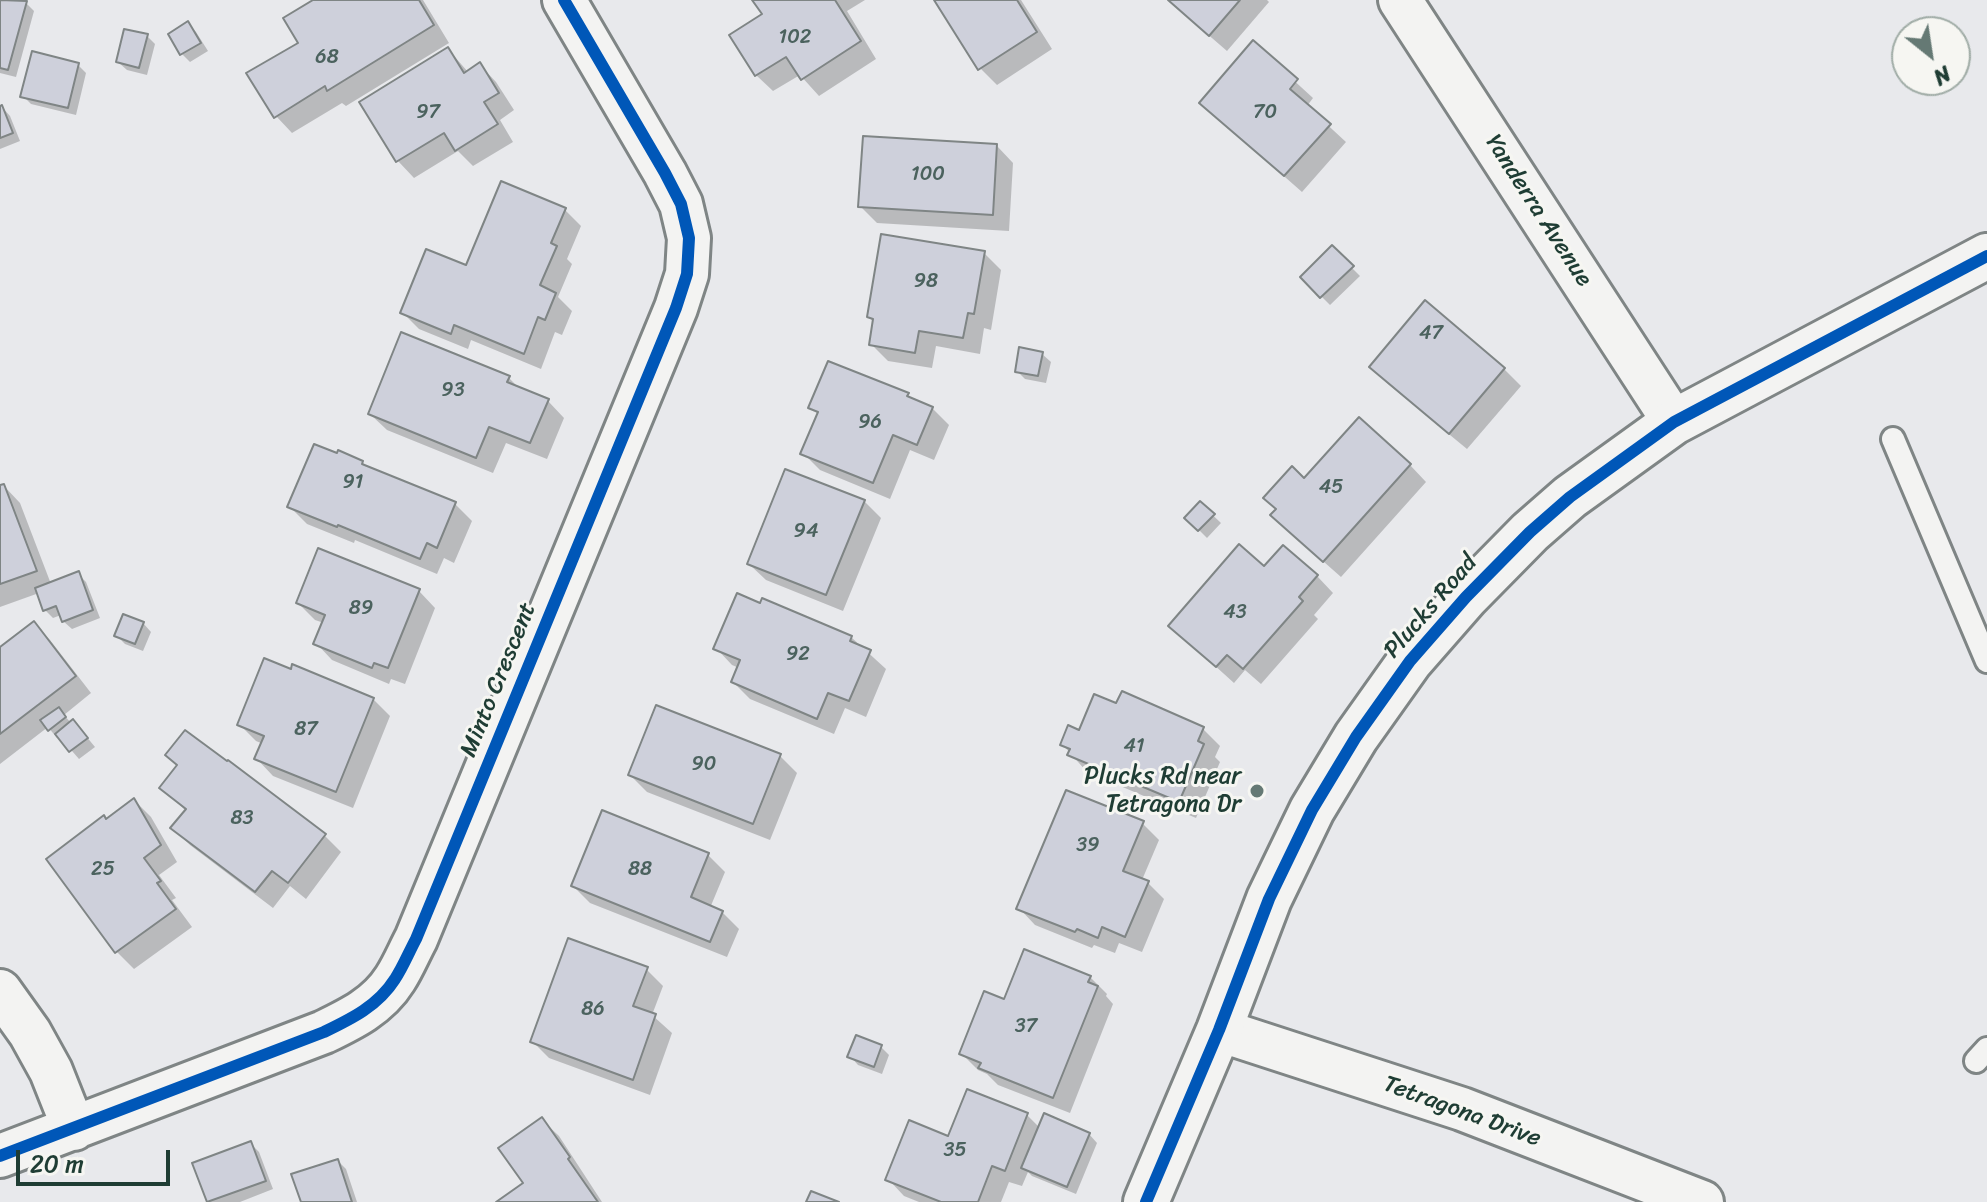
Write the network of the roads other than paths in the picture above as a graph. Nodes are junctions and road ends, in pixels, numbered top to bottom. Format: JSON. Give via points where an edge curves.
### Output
{"nodes":[{"id":1,"x":564,"y":0,"type":"edge"},
{"id":2,"x":1400,"y":0,"type":"edge"},
{"id":3,"x":1987,"y":256,"type":"edge"},
{"id":4,"x":1674,"y":422,"type":"junction"},
{"id":5,"x":1893,"y":439,"type":"dead end"},
{"id":6,"x":1987,"y":661,"type":"edge"},
{"id":7,"x":0,"y":991,"type":"edge"},
{"id":8,"x":1219,"y":1030,"type":"junction"},
{"id":9,"x":74,"y":1129,"type":"junction"},
{"id":10,"x":0,"y":1156,"type":"edge"},
{"id":11,"x":1146,"y":1202,"type":"edge"},
{"id":12,"x":1702,"y":1202,"type":"edge"}],
"edges":[{"from":1,"to":9,"type":"street","name":"Minto Crescent","via":[[681,204],[689,238],[687,274],[416,939],[394,980],[355,1017]]},
{"from":2,"to":4,"type":"street","name":"Yanderra Avenue"},
{"from":3,"to":4,"type":"street","name":"Plucks Road"},
{"from":4,"to":8,"type":"street","name":"Plucks Road","via":[[1530,532],[1410,661],[1312,810],[1269,899]]},
{"from":5,"to":6,"type":"lane"},
{"from":7,"to":9,"type":"street","via":[[51,1071]]},
{"from":8,"to":11,"type":"street","name":"Plucks Road"},
{"from":8,"to":12,"type":"street","name":"Tetragona Drive","via":[[1462,1109]]},
{"from":9,"to":10,"type":"street","name":"Minto Crescent"}]}
